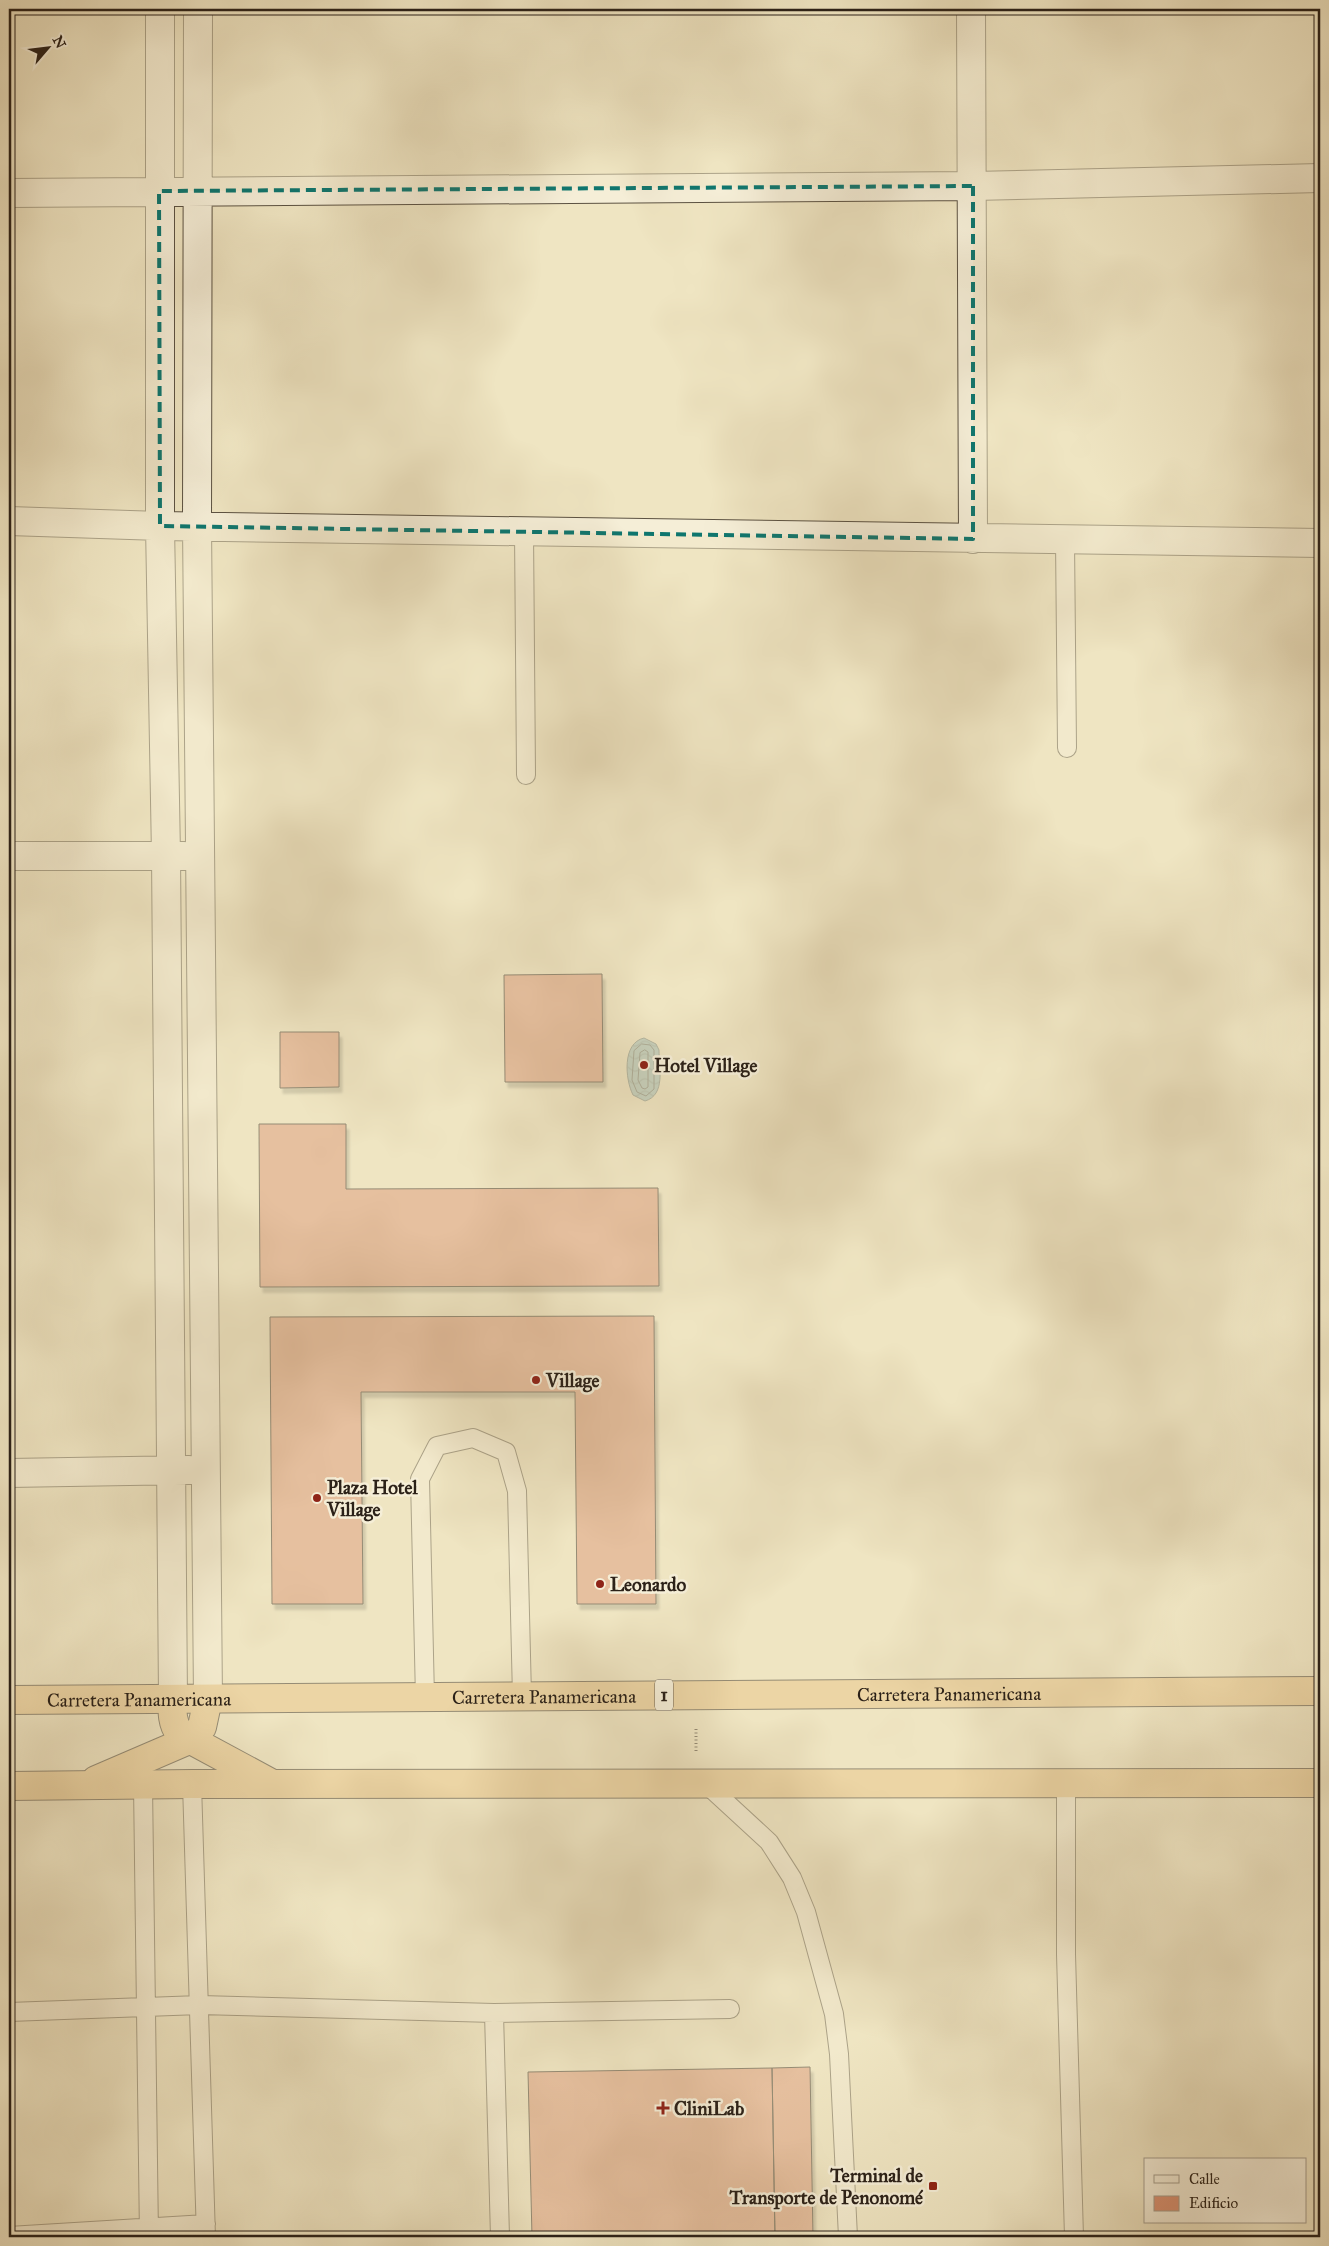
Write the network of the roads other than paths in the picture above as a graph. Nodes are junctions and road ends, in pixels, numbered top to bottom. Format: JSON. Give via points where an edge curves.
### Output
{"nodes":[{"id":1,"x":160,"y":9,"type":"edge"},
{"id":2,"x":198,"y":9,"type":"edge"},
{"id":3,"x":971,"y":9,"type":"edge"},
{"id":4,"x":1320,"y":178,"type":"edge"},
{"id":5,"x":973,"y":186,"type":"junction"},
{"id":6,"x":159,"y":191,"type":"junction"},
{"id":7,"x":199,"y":191,"type":"junction"},
{"id":8,"x":9,"y":193,"type":"edge"},
{"id":9,"x":9,"y":521,"type":"edge"},
{"id":10,"x":160,"y":526,"type":"junction"},
{"id":11,"x":197,"y":526,"type":"junction"},
{"id":12,"x":524,"y":531,"type":"junction"},
{"id":13,"x":972,"y":539,"type":"junction"},
{"id":14,"x":1066,"y":540,"type":"junction"},
{"id":15,"x":1320,"y":543,"type":"edge"},
{"id":16,"x":1067,"y":748,"type":"dead end"},
{"id":17,"x":526,"y":775,"type":"dead end"},
{"id":18,"x":166,"y":855,"type":"junction"},
{"id":19,"x":9,"y":856,"type":"edge"},
{"id":20,"x":200,"y":857,"type":"junction"},
{"id":21,"x":172,"y":1470,"type":"junction"},
{"id":22,"x":206,"y":1470,"type":"junction"},
{"id":23,"x":9,"y":1473,"type":"edge"},
{"id":24,"x":1320,"y":1691,"type":"edge"},
{"id":25,"x":522,"y":1696,"type":"junction"},
{"id":26,"x":425,"y":1698,"type":"junction"},
{"id":27,"x":173,"y":1699,"type":"junction"},
{"id":28,"x":208,"y":1699,"type":"junction"},
{"id":29,"x":9,"y":1700,"type":"edge"},
{"id":30,"x":189,"y":1740,"type":"junction"},
{"id":31,"x":1320,"y":1783,"type":"edge"},
{"id":32,"x":192,"y":1784,"type":"junction"},
{"id":33,"x":274,"y":1784,"type":"junction"},
{"id":34,"x":700,"y":1784,"type":"junction"},
{"id":35,"x":1066,"y":1784,"type":"junction"},
{"id":36,"x":83,"y":1785,"type":"junction"},
{"id":37,"x":143,"y":1785,"type":"junction"},
{"id":38,"x":9,"y":1786,"type":"edge"},
{"id":39,"x":200,"y":2005,"type":"junction"},
{"id":40,"x":146,"y":2008,"type":"junction"},
{"id":41,"x":730,"y":2009,"type":"dead end"},
{"id":42,"x":9,"y":2012,"type":"edge"},
{"id":43,"x":494,"y":2013,"type":"junction"},
{"id":44,"x":206,"y":2230,"type":"edge"},
{"id":45,"x":149,"y":2232,"type":"edge"},
{"id":46,"x":9,"y":2236,"type":"edge"},
{"id":47,"x":500,"y":2237,"type":"edge"},
{"id":48,"x":848,"y":2237,"type":"edge"},
{"id":49,"x":1074,"y":2237,"type":"edge"}],
"edges":[{"from":1,"to":6,"type":"street"},
{"from":2,"to":7,"type":"street"},
{"from":3,"to":5,"type":"street"},
{"from":4,"to":5,"type":"street"},
{"from":5,"to":7,"type":"street"},
{"from":5,"to":13,"type":"street"},
{"from":6,"to":7,"type":"street"},
{"from":6,"to":8,"type":"street"},
{"from":6,"to":10,"type":"street"},
{"from":7,"to":11,"type":"street"},
{"from":9,"to":10,"type":"street"},
{"from":10,"to":11,"type":"street"},
{"from":10,"to":18,"type":"street"},
{"from":11,"to":12,"type":"street"},
{"from":11,"to":20,"type":"street"},
{"from":12,"to":13,"type":"street"},
{"from":12,"to":17,"type":"lane"},
{"from":13,"to":14,"type":"street"},
{"from":14,"to":15,"type":"street"},
{"from":14,"to":16,"type":"lane"},
{"from":18,"to":19,"type":"street"},
{"from":18,"to":20,"type":"street"},
{"from":18,"to":21,"type":"street"},
{"from":20,"to":22,"type":"street"},
{"from":21,"to":22,"type":"street"},
{"from":21,"to":23,"type":"street"},
{"from":21,"to":27,"type":"street"},
{"from":22,"to":28,"type":"street"},
{"from":24,"to":25,"type":"highway","name":"Carretera Panamericana","number":"1"},
{"from":25,"to":26,"type":"highway","name":"Carretera Panamericana","number":"1"},
{"from":25,"to":26,"type":"lane","via":[[517,1491],[506,1452],[474,1438],[437,1446],[420,1480]]},
{"from":26,"to":28,"type":"highway","name":"Carretera Panamericana","number":"1"},
{"from":27,"to":28,"type":"highway","name":"Carretera Panamericana","number":"1"},
{"from":27,"to":29,"type":"highway","name":"Carretera Panamericana","number":"1"},
{"from":27,"to":30,"type":"highway","via":[[172,1716],[176,1729]]},
{"from":28,"to":30,"type":"highway","via":[[202,1727]]},
{"from":30,"to":33,"type":"highway"},
{"from":30,"to":36,"type":"highway"},
{"from":31,"to":35,"type":"highway"},
{"from":32,"to":33,"type":"highway"},
{"from":32,"to":37,"type":"highway"},
{"from":32,"to":39,"type":"lane"},
{"from":33,"to":34,"type":"highway"},
{"from":34,"to":35,"type":"highway"},
{"from":34,"to":48,"type":"lane","via":[[769,1842],[792,1878],[806,1912],[834,2014]]},
{"from":35,"to":49,"type":"lane","via":[[1066,1954]]},
{"from":36,"to":37,"type":"highway"},
{"from":36,"to":38,"type":"highway"},
{"from":37,"to":40,"type":"lane"},
{"from":39,"to":40,"type":"lane"},
{"from":39,"to":43,"type":"lane"},
{"from":39,"to":44,"type":"lane"},
{"from":40,"to":42,"type":"lane"},
{"from":40,"to":45,"type":"lane"},
{"from":41,"to":43,"type":"lane"},
{"from":43,"to":47,"type":"lane"},
{"from":44,"to":45,"type":"lane"},
{"from":45,"to":46,"type":"lane"}]}
